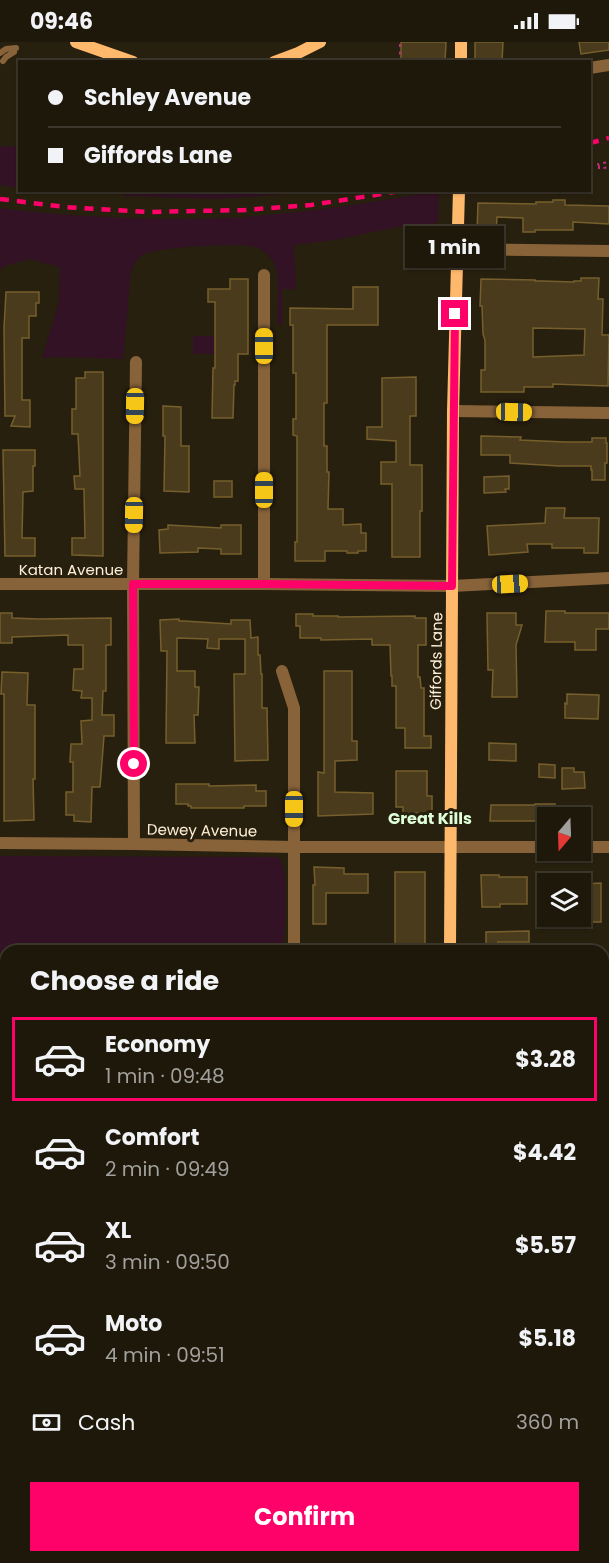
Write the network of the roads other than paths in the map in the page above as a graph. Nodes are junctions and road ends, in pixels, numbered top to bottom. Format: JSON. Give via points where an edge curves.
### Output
{"nodes":[{"id":1,"x":76,"y":42,"type":"edge"},
{"id":2,"x":320,"y":42,"type":"edge"},
{"id":3,"x":461,"y":42,"type":"edge"},
{"id":4,"x":0,"y":53,"type":"edge"},
{"id":5,"x":127,"y":60,"type":"edge"},
{"id":6,"x":279,"y":60,"type":"edge"},
{"id":7,"x":461,"y":60,"type":"edge"},
{"id":8,"x":3,"y":61,"type":"dead end"},
{"id":9,"x":609,"y":64,"type":"edge"},
{"id":10,"x":591,"y":68,"type":"edge"},
{"id":11,"x":459,"y":192,"type":"edge"},
{"id":12,"x":456,"y":249,"type":"junction"},
{"id":13,"x":609,"y":251,"type":"edge"},
{"id":14,"x":264,"y":275,"type":"dead end"},
{"id":15,"x":136,"y":362,"type":"dead end"},
{"id":16,"x":453,"y":411,"type":"junction"},
{"id":17,"x":609,"y":413,"type":"edge"},
{"id":18,"x":609,"y":578,"type":"edge"},
{"id":19,"x":0,"y":584,"type":"edge"},
{"id":20,"x":133,"y":584,"type":"junction"},
{"id":21,"x":264,"y":584,"type":"junction"},
{"id":22,"x":452,"y":586,"type":"junction"},
{"id":23,"x":282,"y":671,"type":"dead end"},
{"id":24,"x":0,"y":843,"type":"edge"},
{"id":25,"x":134,"y":844,"type":"junction"},
{"id":26,"x":450,"y":846,"type":"junction"},
{"id":27,"x":294,"y":847,"type":"junction"},
{"id":28,"x":537,"y":847,"type":"edge"},
{"id":29,"x":591,"y":847,"type":"edge"},
{"id":30,"x":609,"y":847,"type":"edge"},
{"id":31,"x":294,"y":945,"type":"edge"},
{"id":32,"x":450,"y":945,"type":"edge"}],
"edges":[{"from":1,"to":5,"type":"street"},
{"from":2,"to":6,"type":"street"},
{"from":3,"to":7,"type":"street"},
{"from":4,"to":8,"type":"lane","via":[[15,50]]},
{"from":9,"to":10,"type":"street"},
{"from":11,"to":12,"type":"street","name":"Giffords Lane"},
{"from":12,"to":13,"type":"street"},
{"from":12,"to":16,"type":"street","name":"Giffords Lane"},
{"from":14,"to":21,"type":"street"},
{"from":15,"to":20,"type":"street"},
{"from":16,"to":17,"type":"street"},
{"from":16,"to":22,"type":"street","name":"Giffords Lane"},
{"from":18,"to":22,"type":"street","name":"Katan Avenue"},
{"from":19,"to":20,"type":"street","name":"Katan Avenue"},
{"from":20,"to":21,"type":"street","name":"Katan Avenue"},
{"from":20,"to":25,"type":"street"},
{"from":21,"to":22,"type":"street","name":"Katan Avenue"},
{"from":22,"to":26,"type":"street","name":"Giffords Lane"},
{"from":23,"to":27,"type":"street","via":[[294,708]]},
{"from":24,"to":25,"type":"street","name":"Dewey Avenue"},
{"from":25,"to":27,"type":"street","name":"Dewey Avenue"},
{"from":26,"to":27,"type":"street","name":"Dewey Avenue"},
{"from":26,"to":28,"type":"street","name":"Dewey Avenue"},
{"from":26,"to":32,"type":"street","name":"Giffords Lane"},
{"from":27,"to":31,"type":"street"},
{"from":29,"to":30,"type":"street"}]}
